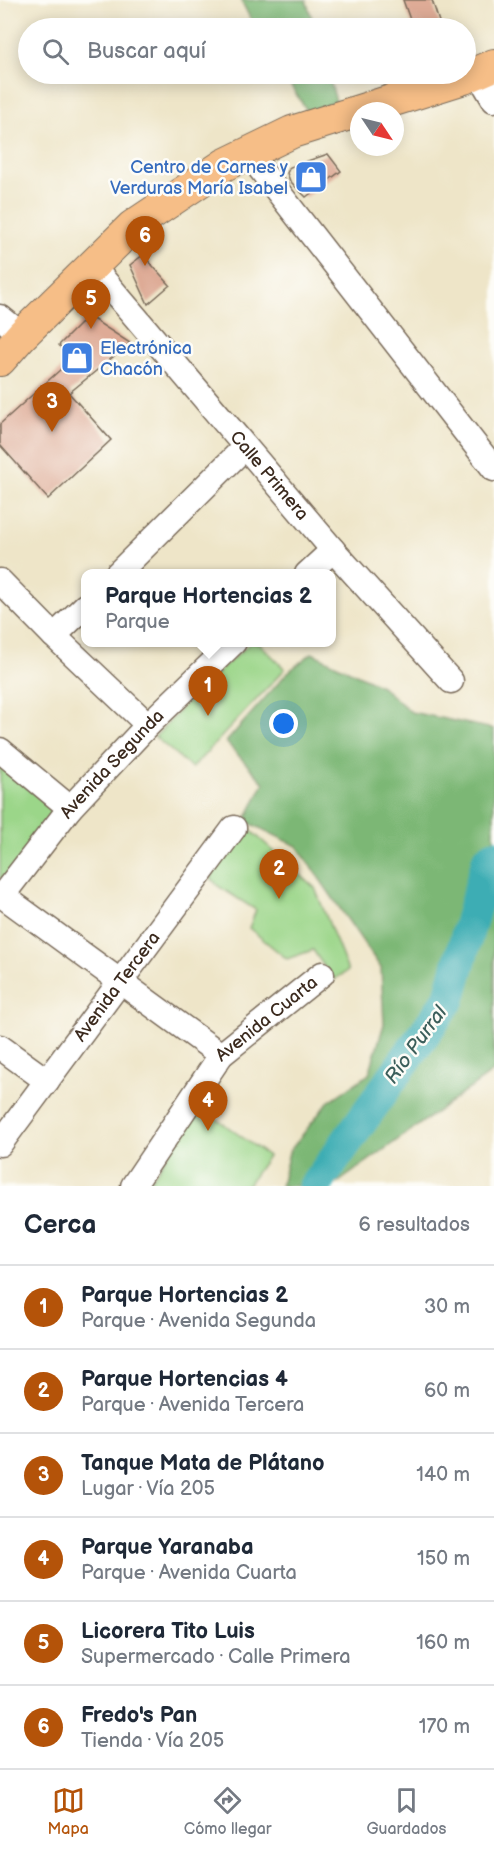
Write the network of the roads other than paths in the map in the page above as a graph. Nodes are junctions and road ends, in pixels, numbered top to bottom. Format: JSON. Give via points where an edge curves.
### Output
{"nodes":[{"id":1,"x":486,"y":69,"type":"edge"},
{"id":2,"x":440,"y":84,"type":"edge"},
{"id":3,"x":494,"y":100,"type":"edge"},
{"id":4,"x":248,"y":153,"type":"junction"},
{"id":5,"x":93,"y":267,"type":"junction"},
{"id":6,"x":11,"y":326,"type":"edge"},
{"id":7,"x":0,"y":360,"type":"edge"},
{"id":8,"x":245,"y":447,"type":"junction"},
{"id":9,"x":494,"y":470,"type":"edge"},
{"id":10,"x":333,"y":549,"type":"junction"},
{"id":11,"x":121,"y":569,"type":"edge"},
{"id":12,"x":311,"y":569,"type":"edge"},
{"id":13,"x":0,"y":580,"type":"edge"},
{"id":14,"x":81,"y":610,"type":"edge"},
{"id":15,"x":54,"y":636,"type":"junction"},
{"id":16,"x":229,"y":647,"type":"edge"},
{"id":17,"x":451,"y":681,"type":"dead end"},
{"id":18,"x":148,"y":725,"type":"junction"},
{"id":19,"x":0,"y":750,"type":"edge"},
{"id":20,"x":70,"y":808,"type":"junction"},
{"id":21,"x":234,"y":828,"type":"dead end"},
{"id":22,"x":1,"y":895,"type":"edge"},
{"id":23,"x":322,"y":974,"type":"dead end"},
{"id":24,"x":118,"y":981,"type":"junction"},
{"id":25,"x":0,"y":1047,"type":"edge"},
{"id":26,"x":221,"y":1055,"type":"junction"},
{"id":27,"x":47,"y":1081,"type":"junction"},
{"id":28,"x":0,"y":1144,"type":"edge"},
{"id":29,"x":133,"y":1186,"type":"edge"}],
"edges":[{"from":1,"to":3,"type":"street"},
{"from":2,"to":4,"type":"main road","via":[[302,129]]},
{"from":4,"to":5,"type":"main road","via":[[133,226]]},
{"from":4,"to":9,"type":"street"},
{"from":5,"to":6,"type":"main road"},
{"from":5,"to":8,"type":"street","name":"Calle Primera"},
{"from":6,"to":7,"type":"main road"},
{"from":8,"to":10,"type":"street","name":"Calle Primera"},
{"from":8,"to":11,"type":"street"},
{"from":10,"to":12,"type":"street"},
{"from":10,"to":17,"type":"street","name":"Calle Primera"},
{"from":13,"to":15,"type":"street"},
{"from":14,"to":15,"type":"street"},
{"from":15,"to":18,"type":"street"},
{"from":16,"to":18,"type":"street","name":"Avenida Segunda"},
{"from":18,"to":20,"type":"street","name":"Avenida Segunda"},
{"from":19,"to":20,"type":"street"},
{"from":20,"to":22,"type":"street","name":"Avenida Segunda"},
{"from":21,"to":24,"type":"street","name":"Avenida Tercera"},
{"from":22,"to":24,"type":"street"},
{"from":23,"to":26,"type":"street","name":"Avenida Cuarta"},
{"from":24,"to":26,"type":"street"},
{"from":24,"to":27,"type":"street","name":"Avenida Tercera"},
{"from":25,"to":27,"type":"street"},
{"from":26,"to":29,"type":"street","name":"Avenida Cuarta"},
{"from":27,"to":28,"type":"street","name":"Avenida Tercera"}]}
